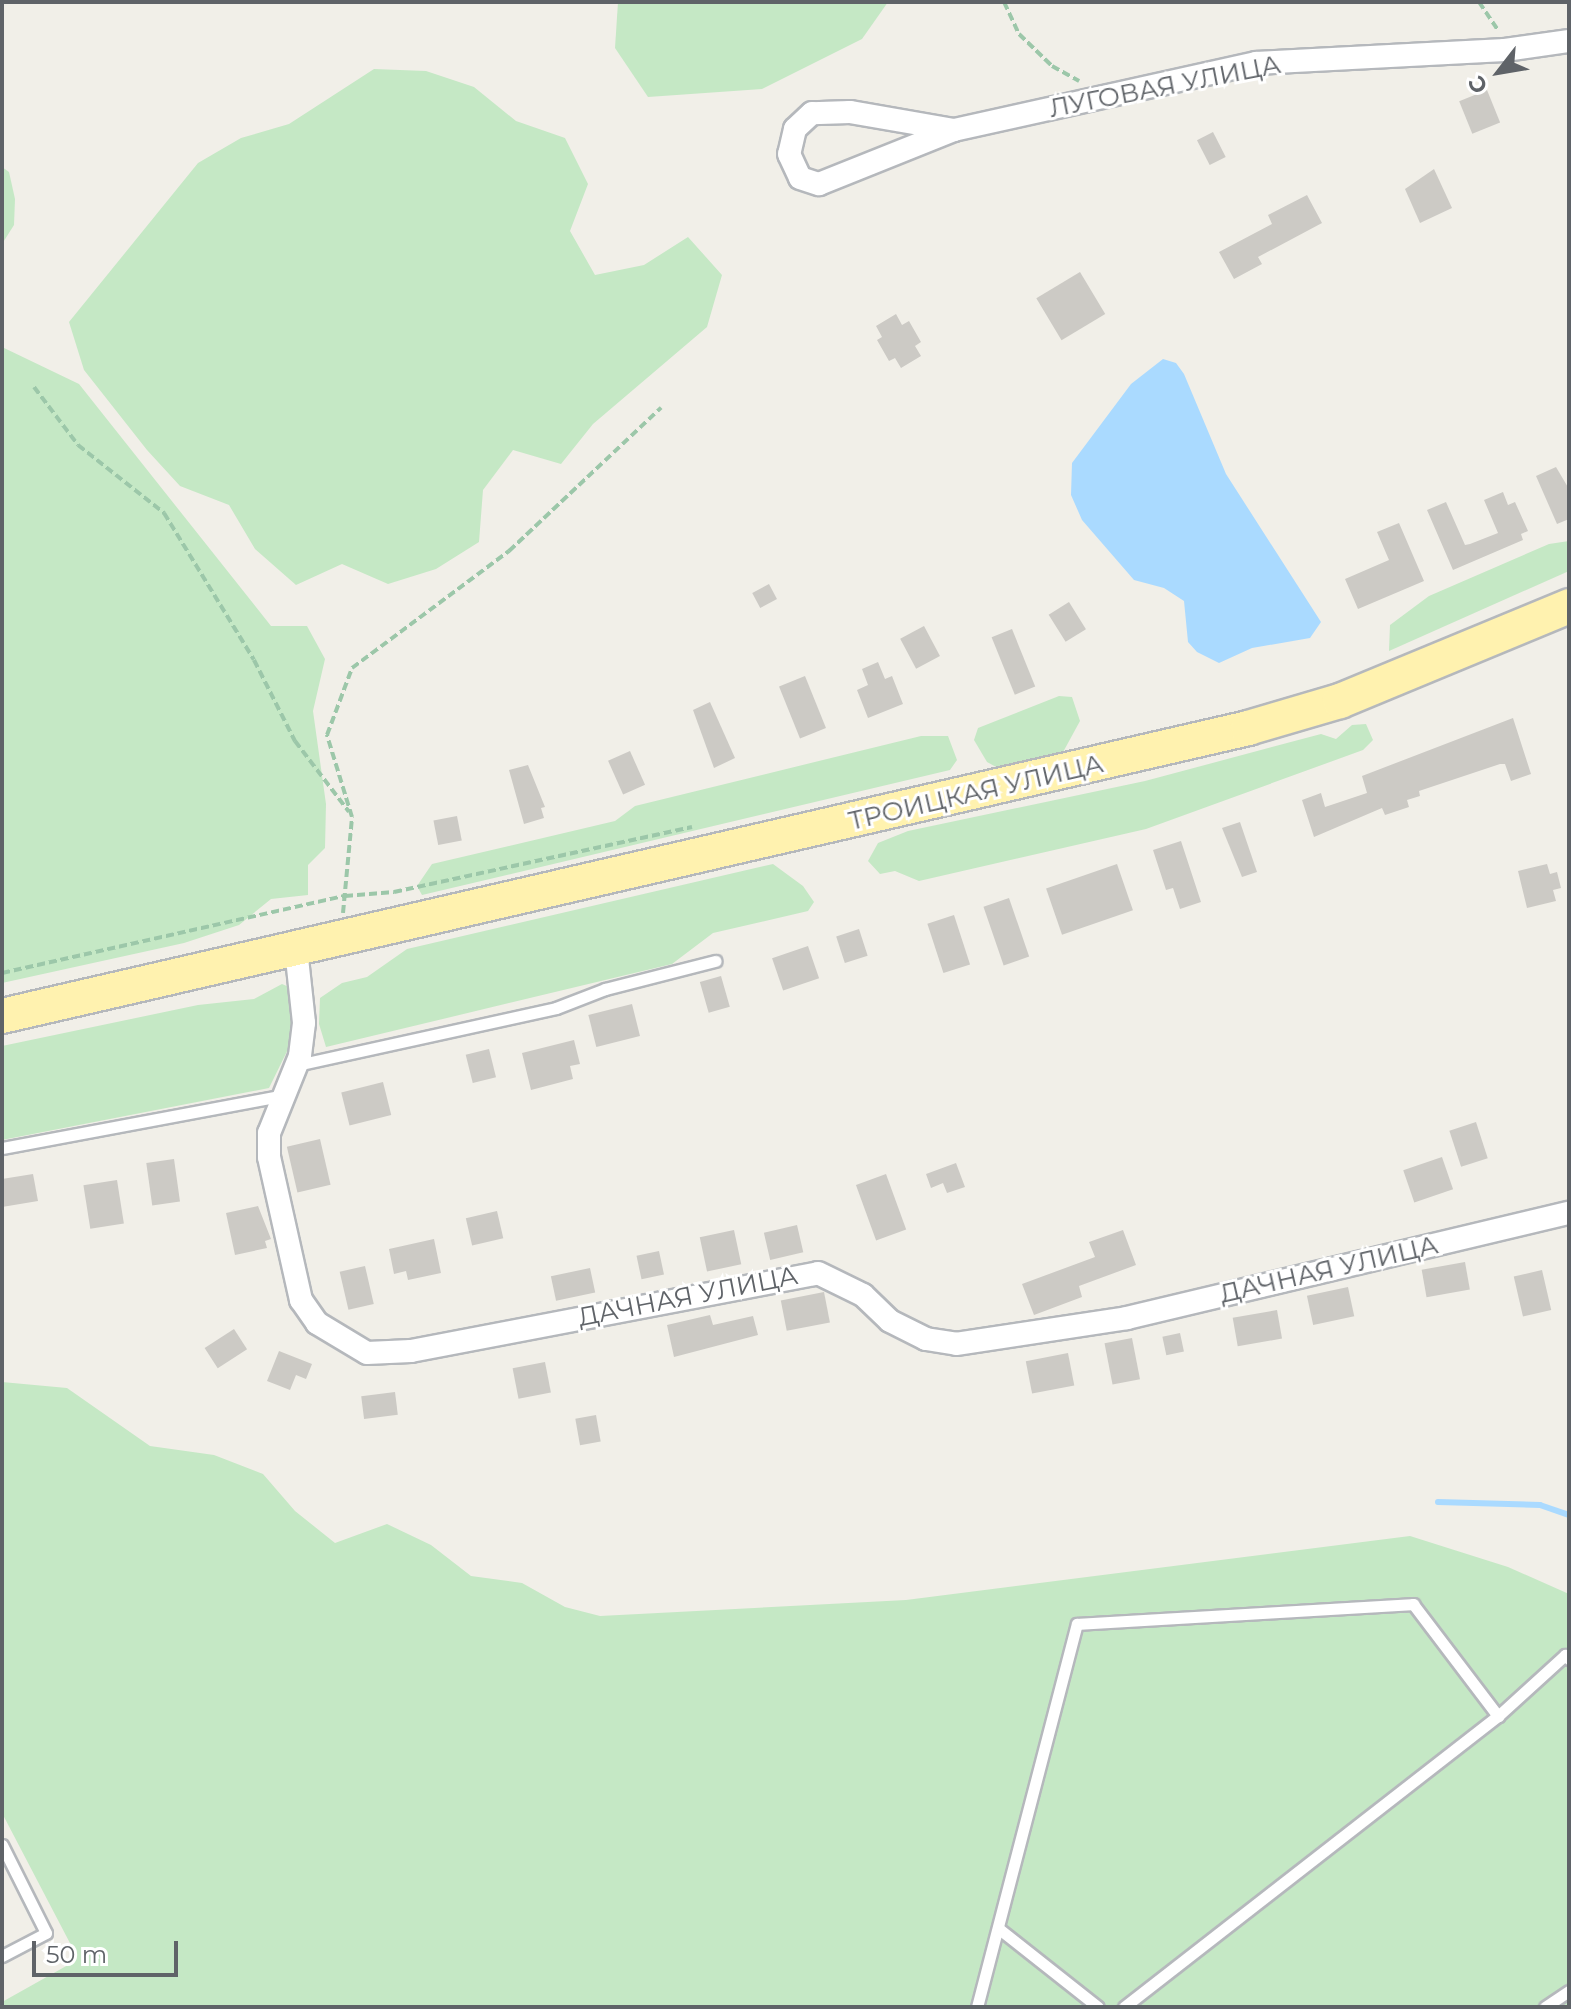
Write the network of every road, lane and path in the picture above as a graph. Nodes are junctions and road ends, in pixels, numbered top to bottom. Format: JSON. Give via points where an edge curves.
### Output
{"nodes":[{"id":1,"x":1004,"y":2,"type":"edge"},
{"id":2,"x":1479,"y":2,"type":"edge"},
{"id":3,"x":1569,"y":41,"type":"edge"},
{"id":4,"x":1512,"y":49,"type":"junction"},
{"id":5,"x":1106,"y":97,"type":"junction"},
{"id":6,"x":954,"y":130,"type":"junction"},
{"id":7,"x":34,"y":387,"type":"dead end"},
{"id":8,"x":661,"y":408,"type":"dead end"},
{"id":9,"x":1569,"y":606,"type":"edge"},
{"id":10,"x":352,"y":817,"type":"junction"},
{"id":11,"x":704,"y":824,"type":"dead end"},
{"id":12,"x":345,"y":896,"type":"junction"},
{"id":13,"x":354,"y":936,"type":"junction"},
{"id":14,"x":296,"y":949,"type":"junction"},
{"id":15,"x":715,"y":961,"type":"dead end"},
{"id":16,"x":2,"y":973,"type":"edge"},
{"id":17,"x":2,"y":1016,"type":"edge"},
{"id":18,"x":297,"y":1066,"type":"junction"},
{"id":19,"x":286,"y":1095,"type":"junction"},
{"id":20,"x":2,"y":1148,"type":"edge"},
{"id":21,"x":1569,"y":1213,"type":"edge"},
{"id":22,"x":1569,"y":1659,"type":"edge"},
{"id":23,"x":1498,"y":1716,"type":"junction"},
{"id":24,"x":2,"y":1845,"type":"edge"},
{"id":25,"x":998,"y":1928,"type":"junction"},
{"id":26,"x":2,"y":1956,"type":"edge"},
{"id":27,"x":1569,"y":1991,"type":"edge"},
{"id":28,"x":977,"y":2007,"type":"edge"},
{"id":29,"x":1098,"y":2007,"type":"edge"},
{"id":30,"x":1124,"y":2007,"type":"edge"},
{"id":31,"x":1545,"y":2007,"type":"edge"}],
"edges":[{"from":1,"to":5,"type":"path","via":[[1019,34],[1052,66]]},
{"from":2,"to":4,"type":"path"},
{"from":3,"to":4,"type":"street","name":"ЛУГОВАЯ УЛИЦА"},
{"from":4,"to":5,"type":"street","name":"ЛУГОВАЯ УЛИЦА","via":[[1256,63]]},
{"from":5,"to":6,"type":"street","name":"ЛУГОВАЯ УЛИЦА"},
{"from":6,"to":6,"type":"street","name":"ЛУГОВАЯ УЛИЦА","via":[[850,112],[812,113],[795,129],[789,154],[800,178],[819,184]]},
{"from":7,"to":10,"type":"path","via":[[78,445],[164,513],[254,660],[295,741]]},
{"from":8,"to":10,"type":"path","via":[[509,551],[352,668],[327,735]]},
{"from":9,"to":13,"type":"main road","name":"ТРОИЦКАЯ УЛИЦА","via":[[1340,701],[1248,728]]},
{"from":10,"to":12,"type":"path"},
{"from":11,"to":12,"type":"path","via":[[394,892]]},
{"from":12,"to":13,"type":"path"},
{"from":12,"to":16,"type":"path"},
{"from":13,"to":14,"type":"main road","name":"ТРОИЦКАЯ УЛИЦА"},
{"from":14,"to":17,"type":"main road","name":"ТРОИЦКАЯ УЛИЦА"},
{"from":14,"to":18,"type":"street","name":"ДАЧНАЯ УЛИЦА","via":[[304,1023]]},
{"from":15,"to":18,"type":"lane","via":[[605,989],[556,1008]]},
{"from":18,"to":19,"type":"street","name":"ДАЧНАЯ УЛИЦА"},
{"from":19,"to":20,"type":"lane"},
{"from":19,"to":21,"type":"street","name":"ДАЧНАЯ УЛИЦА","via":[[269,1133],[269,1157],[301,1300],[317,1323],[367,1353],[411,1351],[818,1273],[863,1295],[890,1321],[926,1339],[956,1344],[1127,1318]]},
{"from":22,"to":23,"type":"lane","via":[[1565,1655]]},
{"from":23,"to":25,"type":"lane","via":[[1413,1604],[1077,1624]]},
{"from":23,"to":30,"type":"lane"},
{"from":24,"to":26,"type":"lane","via":[[46,1933]]},
{"from":25,"to":28,"type":"lane"},
{"from":25,"to":29,"type":"lane"},
{"from":27,"to":31,"type":"lane"}]}
